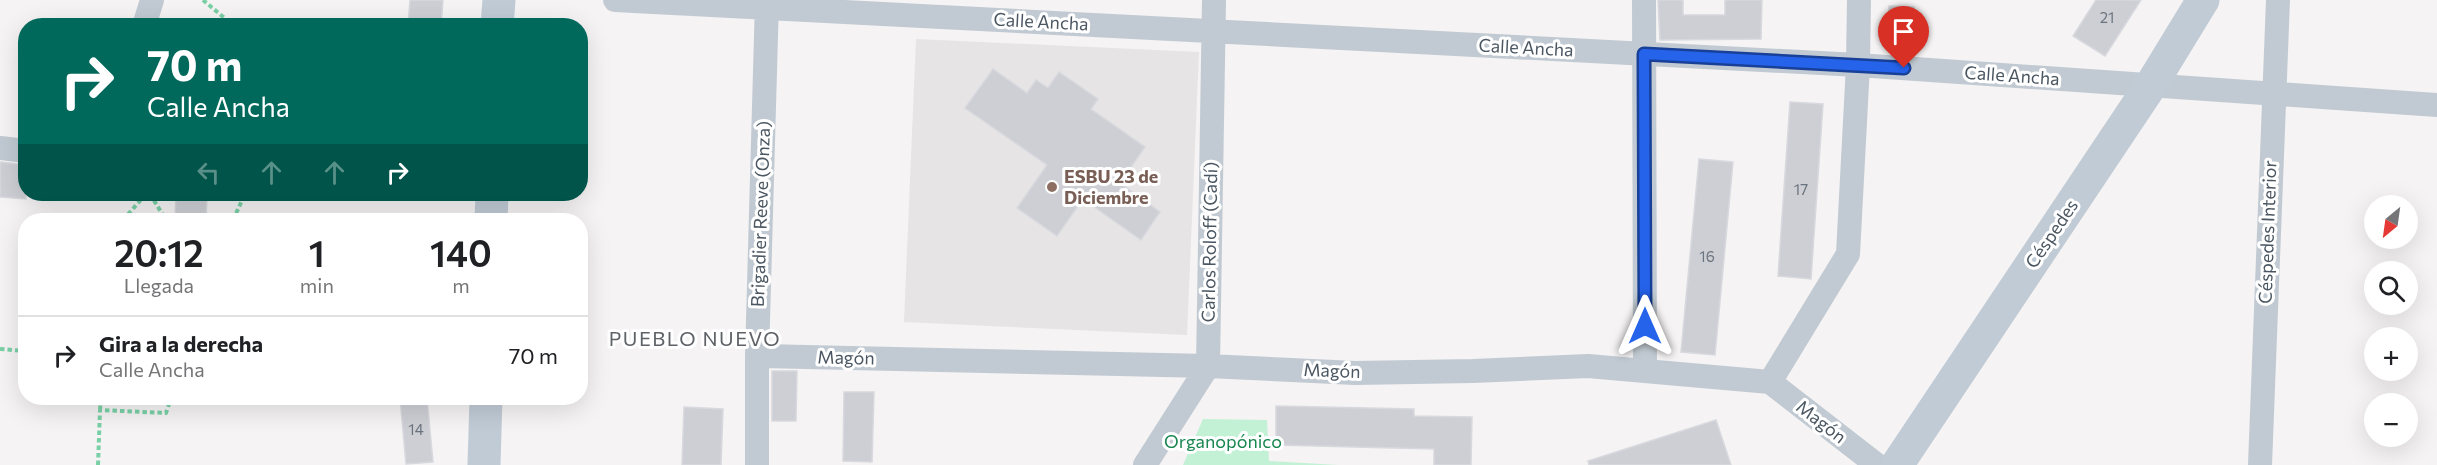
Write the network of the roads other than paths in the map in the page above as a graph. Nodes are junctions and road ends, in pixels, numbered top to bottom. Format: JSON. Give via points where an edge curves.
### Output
{"nodes":[{"id":1,"x":152,"y":0,"type":"edge"},
{"id":2,"x":498,"y":0,"type":"edge"},
{"id":3,"x":615,"y":0,"type":"edge"},
{"id":4,"x":1214,"y":0,"type":"edge"},
{"id":5,"x":1644,"y":0,"type":"edge"},
{"id":6,"x":1859,"y":0,"type":"edge"},
{"id":7,"x":2203,"y":0,"type":"edge"},
{"id":8,"x":2278,"y":0,"type":"edge"},
{"id":9,"x":767,"y":4,"type":"edge"},
{"id":10,"x":146,"y":18,"type":"edge"},
{"id":11,"x":497,"y":18,"type":"edge"},
{"id":12,"x":1213,"y":30,"type":"junction"},
{"id":13,"x":1644,"y":54,"type":"junction"},
{"id":14,"x":1858,"y":65,"type":"junction"},
{"id":15,"x":2151,"y":85,"type":"junction"},
{"id":16,"x":2272,"y":95,"type":"junction"},
{"id":17,"x":2437,"y":105,"type":"edge"},
{"id":18,"x":0,"y":148,"type":"edge"},
{"id":19,"x":18,"y":150,"type":"edge"},
{"id":20,"x":757,"y":356,"type":"junction"},
{"id":21,"x":1208,"y":366,"type":"junction"},
{"id":22,"x":1645,"y":371,"type":"junction"},
{"id":23,"x":1770,"y":382,"type":"junction"},
{"id":24,"x":486,"y":405,"type":"edge"},
{"id":25,"x":484,"y":465,"type":"edge"},
{"id":26,"x":757,"y":465,"type":"edge"},
{"id":27,"x":1145,"y":465,"type":"edge"},
{"id":28,"x":1877,"y":465,"type":"edge"},
{"id":29,"x":1897,"y":465,"type":"edge"},
{"id":30,"x":2260,"y":465,"type":"edge"}],
"edges":[{"from":1,"to":10,"type":"street"},
{"from":2,"to":11,"type":"street"},
{"from":3,"to":9,"type":"street","name":"Calle Ancha"},
{"from":4,"to":12,"type":"street","name":"Carlos Roloff (Cadí)"},
{"from":5,"to":13,"type":"street"},
{"from":6,"to":14,"type":"street"},
{"from":7,"to":15,"type":"street","name":"Céspedes"},
{"from":8,"to":16,"type":"street","name":"Céspedes Interior"},
{"from":9,"to":12,"type":"street","name":"Calle Ancha"},
{"from":9,"to":20,"type":"street","name":"Brigadier Reeve (Onza)"},
{"from":12,"to":13,"type":"street","name":"Calle Ancha"},
{"from":12,"to":21,"type":"street","name":"Carlos Roloff (Cadí)"},
{"from":13,"to":14,"type":"street","name":"Calle Ancha"},
{"from":13,"to":22,"type":"street"},
{"from":14,"to":15,"type":"street","name":"Calle Ancha"},
{"from":14,"to":23,"type":"street","via":[[1848,254]]},
{"from":15,"to":16,"type":"street","name":"Calle Ancha"},
{"from":15,"to":29,"type":"street","name":"Céspedes"},
{"from":16,"to":17,"type":"street","name":"Calle Ancha"},
{"from":16,"to":30,"type":"street","name":"Céspedes Interior"},
{"from":18,"to":19,"type":"street"},
{"from":20,"to":21,"type":"street","name":"Magón"},
{"from":20,"to":26,"type":"street","name":"Brigadier Reeve (Onza)"},
{"from":21,"to":22,"type":"street","name":"Magón","via":[[1355,373],[1588,366]]},
{"from":21,"to":27,"type":"street"},
{"from":22,"to":23,"type":"street","name":"Magón"},
{"from":23,"to":28,"type":"street","name":"Magón"},
{"from":24,"to":25,"type":"street"}]}
